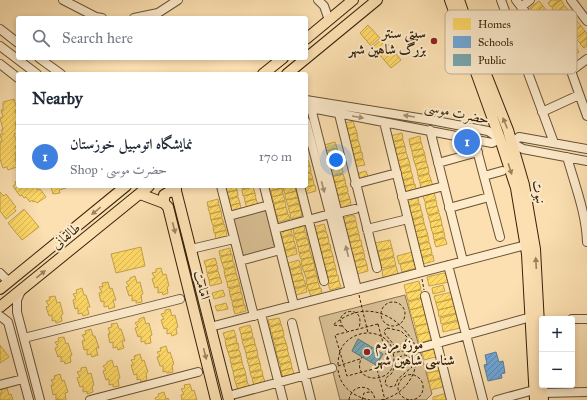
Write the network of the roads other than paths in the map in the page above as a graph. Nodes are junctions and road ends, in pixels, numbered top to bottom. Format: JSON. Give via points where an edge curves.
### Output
{"nodes":[{"id":1,"x":63,"y":0,"type":"edge"},
{"id":2,"x":178,"y":0,"type":"edge"},
{"id":3,"x":318,"y":0,"type":"edge"},
{"id":4,"x":353,"y":0,"type":"edge"},
{"id":5,"x":377,"y":0,"type":"edge"},
{"id":6,"x":450,"y":0,"type":"edge"},
{"id":7,"x":459,"y":0,"type":"edge"},
{"id":8,"x":501,"y":0,"type":"edge"},
{"id":9,"x":516,"y":0,"type":"edge"},
{"id":10,"x":530,"y":0,"type":"edge"},
{"id":11,"x":571,"y":0,"type":"edge"},
{"id":12,"x":521,"y":7,"type":"junction"},
{"id":13,"x":454,"y":10,"type":"edge"},
{"id":14,"x":462,"y":10,"type":"edge"},
{"id":15,"x":505,"y":10,"type":"edge"},
{"id":16,"x":524,"y":10,"type":"edge"},
{"id":17,"x":94,"y":16,"type":"edge"},
{"id":18,"x":142,"y":16,"type":"edge"},
{"id":19,"x":585,"y":18,"type":"edge"},
{"id":20,"x":329,"y":20,"type":"junction"},
{"id":21,"x":0,"y":29,"type":"edge"},
{"id":22,"x":308,"y":37,"type":"edge"},
{"id":23,"x":16,"y":41,"type":"edge"},
{"id":24,"x":0,"y":46,"type":"edge"},
{"id":25,"x":308,"y":57,"type":"edge"},
{"id":26,"x":16,"y":58,"type":"edge"},
{"id":27,"x":587,"y":59,"type":"edge"},
{"id":28,"x":18,"y":60,"type":"edge"},
{"id":29,"x":42,"y":60,"type":"edge"},
{"id":30,"x":280,"y":60,"type":"edge"},
{"id":31,"x":304,"y":60,"type":"edge"},
{"id":32,"x":0,"y":64,"type":"edge"},
{"id":33,"x":577,"y":67,"type":"edge"},
{"id":34,"x":34,"y":72,"type":"edge"},
{"id":35,"x":58,"y":72,"type":"edge"},
{"id":36,"x":266,"y":72,"type":"edge"},
{"id":37,"x":289,"y":72,"type":"edge"},
{"id":38,"x":477,"y":74,"type":"edge"},
{"id":39,"x":485,"y":74,"type":"edge"},
{"id":40,"x":528,"y":74,"type":"edge"},
{"id":41,"x":572,"y":74,"type":"edge"},
{"id":42,"x":16,"y":76,"type":"edge"},
{"id":43,"x":579,"y":95,"type":"junction"},
{"id":44,"x":309,"y":104,"type":"edge"},
{"id":45,"x":542,"y":112,"type":"junction"},
{"id":46,"x":339,"y":114,"type":"junction"},
{"id":47,"x":587,"y":116,"type":"edge"},
{"id":48,"x":384,"y":122,"type":"junction"},
{"id":49,"x":308,"y":128,"type":"edge"},
{"id":50,"x":430,"y":130,"type":"junction"},
{"id":51,"x":474,"y":139,"type":"junction"},
{"id":52,"x":500,"y":139,"type":"junction"},
{"id":53,"x":512,"y":143,"type":"junction"},
{"id":54,"x":554,"y":143,"type":"junction"},
{"id":55,"x":587,"y":149,"type":"edge"},
{"id":56,"x":478,"y":152,"type":"junction"},
{"id":57,"x":567,"y":157,"type":"junction"},
{"id":58,"x":587,"y":161,"type":"edge"},
{"id":59,"x":438,"y":163,"type":"junction"},
{"id":60,"x":502,"y":171,"type":"dead end"},
{"id":61,"x":397,"y":173,"type":"junction"},
{"id":62,"x":484,"y":176,"type":"junction"},
{"id":63,"x":355,"y":184,"type":"junction"},
{"id":64,"x":444,"y":186,"type":"junction"},
{"id":65,"x":124,"y":188,"type":"edge"},
{"id":66,"x":147,"y":188,"type":"edge"},
{"id":67,"x":222,"y":188,"type":"edge"},
{"id":68,"x":265,"y":188,"type":"edge"},
{"id":69,"x":301,"y":188,"type":"edge"},
{"id":70,"x":176,"y":189,"type":"edge"},
{"id":71,"x":140,"y":194,"type":"junction"},
{"id":72,"x":402,"y":197,"type":"junction"},
{"id":73,"x":489,"y":197,"type":"junction"},
{"id":74,"x":164,"y":203,"type":"junction"},
{"id":75,"x":269,"y":205,"type":"junction"},
{"id":76,"x":355,"y":208,"type":"dead end"},
{"id":77,"x":449,"y":208,"type":"junction"},
{"id":78,"x":334,"y":213,"type":"junction"},
{"id":79,"x":229,"y":216,"type":"junction"},
{"id":80,"x":309,"y":219,"type":"junction"},
{"id":81,"x":408,"y":219,"type":"junction"},
{"id":82,"x":275,"y":229,"type":"junction"},
{"id":83,"x":367,"y":229,"type":"junction"},
{"id":84,"x":500,"y":237,"type":"dead end"},
{"id":85,"x":234,"y":239,"type":"junction"},
{"id":86,"x":587,"y":242,"type":"edge"},
{"id":87,"x":526,"y":245,"type":"junction"},
{"id":88,"x":191,"y":249,"type":"junction"},
{"id":89,"x":280,"y":250,"type":"junction"},
{"id":90,"x":240,"y":261,"type":"junction"},
{"id":91,"x":463,"y":261,"type":"junction"},
{"id":92,"x":448,"y":265,"type":"junction"},
{"id":93,"x":377,"y":268,"type":"dead end"},
{"id":94,"x":421,"y":272,"type":"junction"},
{"id":95,"x":0,"y":273,"type":"edge"},
{"id":96,"x":324,"y":281,"type":"dead end"},
{"id":97,"x":9,"y":282,"type":"junction"},
{"id":98,"x":0,"y":289,"type":"edge"},
{"id":99,"x":21,"y":290,"type":"junction"},
{"id":100,"x":354,"y":290,"type":"junction"},
{"id":101,"x":425,"y":296,"type":"road end"},
{"id":102,"x":180,"y":299,"type":"dead end"},
{"id":103,"x":294,"y":305,"type":"junction"},
{"id":104,"x":0,"y":307,"type":"edge"},
{"id":105,"x":257,"y":315,"type":"junction"},
{"id":106,"x":0,"y":316,"type":"edge"},
{"id":107,"x":587,"y":319,"type":"edge"},
{"id":108,"x":537,"y":320,"type":"edge"},
{"id":109,"x":575,"y":320,"type":"edge"},
{"id":110,"x":292,"y":323,"type":"dead end"},
{"id":111,"x":210,"y":327,"type":"junction"},
{"id":112,"x":466,"y":335,"type":"junction"},
{"id":113,"x":24,"y":338,"type":"junction"},
{"id":114,"x":438,"y":343,"type":"junction"},
{"id":115,"x":418,"y":349,"type":"road end"},
{"id":116,"x":335,"y":367,"type":"road end"},
{"id":117,"x":198,"y":372,"type":"dead end"},
{"id":118,"x":305,"y":375,"type":"junction"},
{"id":119,"x":23,"y":379,"type":"junction"},
{"id":120,"x":278,"y":382,"type":"junction"},
{"id":121,"x":0,"y":385,"type":"edge"},
{"id":122,"x":587,"y":392,"type":"edge"},
{"id":123,"x":539,"y":396,"type":"edge"},
{"id":124,"x":228,"y":398,"type":"edge"},
{"id":125,"x":29,"y":400,"type":"edge"},
{"id":126,"x":40,"y":400,"type":"edge"},
{"id":127,"x":90,"y":400,"type":"edge"},
{"id":128,"x":216,"y":400,"type":"edge"},
{"id":129,"x":283,"y":400,"type":"edge"},
{"id":130,"x":311,"y":400,"type":"edge"},
{"id":131,"x":451,"y":400,"type":"edge"},
{"id":132,"x":483,"y":400,"type":"edge"},
{"id":133,"x":498,"y":400,"type":"edge"}],
"edges":[{"from":1,"to":17,"type":"street"},
{"from":2,"to":18,"type":"street","via":[[158,12]]},
{"from":3,"to":20,"type":"street","via":[[324,6]]},
{"from":4,"to":20,"type":"main road"},
{"from":5,"to":25,"type":"main road"},
{"from":6,"to":13,"type":"main road","name":"نبوت"},
{"from":14,"to":7,"type":"main road","name":"نبوت","one_way":true},
{"from":8,"to":15,"type":"street"},
{"from":9,"to":12,"type":"street"},
{"from":10,"to":12,"type":"street"},
{"from":11,"to":19,"type":"street"},
{"from":12,"to":16,"type":"street"},
{"from":20,"to":22,"type":"main road"},
{"from":21,"to":23,"type":"street"},
{"from":24,"to":26,"type":"street"},
{"from":27,"to":33,"type":"street"},
{"from":28,"to":34,"type":"street"},
{"from":29,"to":35,"type":"street"},
{"from":30,"to":36,"type":"main road"},
{"from":31,"to":37,"type":"main road"},
{"from":32,"to":42,"type":"street"},
{"from":38,"to":52,"type":"main road","name":"نبوت"},
{"from":53,"to":39,"type":"main road","name":"نبوت","one_way":true},
{"from":40,"to":45,"type":"street"},
{"from":41,"to":43,"type":"street"},
{"from":43,"to":45,"type":"street"},
{"from":43,"to":47,"type":"street"},
{"from":44,"to":46,"type":"street","name":"حضرت موسی"},
{"from":52,"to":44,"type":"street","name":"حضرت موسی","one_way":true,"via":[[488,131],[438,121]]},
{"from":44,"to":78,"type":"street"},
{"from":45,"to":54,"type":"street"},
{"from":46,"to":48,"type":"street","name":"حضرت موسی","one_way":true},
{"from":46,"to":63,"type":"street"},
{"from":48,"to":50,"type":"street","name":"حضرت موسی"},
{"from":48,"to":61,"type":"street"},
{"from":49,"to":78,"type":"street","one_way":true},
{"from":50,"to":51,"type":"street","name":"حضرت موسی"},
{"from":50,"to":59,"type":"street"},
{"from":51,"to":52,"type":"street","name":"حضرت موسی","via":[[492,143]]},
{"from":51,"to":56,"type":"street"},
{"from":52,"to":87,"type":"main road","name":"نبوت","one_way":true,"via":[[516,188]]},
{"from":53,"to":54,"type":"street","via":[[519,137]]},
{"from":53,"to":57,"type":"street","via":[[524,149]]},
{"from":108,"to":53,"type":"main road","name":"نبوت","one_way":true,"via":[[535,249],[524,185]]},
{"from":54,"to":55,"type":"street"},
{"from":56,"to":59,"type":"street"},
{"from":56,"to":62,"type":"street"},
{"from":57,"to":58,"type":"street"},
{"from":57,"to":86,"type":"street","via":[[587,229]]},
{"from":59,"to":64,"type":"street"},
{"from":60,"to":62,"type":"street"},
{"from":61,"to":63,"type":"street"},
{"from":61,"to":72,"type":"street"},
{"from":62,"to":73,"type":"street"},
{"from":63,"to":83,"type":"street"},
{"from":64,"to":72,"type":"street"},
{"from":64,"to":77,"type":"street"},
{"from":65,"to":97,"type":"main road","name":"طالقانی","one_way":true},
{"from":66,"to":71,"type":"main road","name":"طالقانی"},
{"from":67,"to":79,"type":"street"},
{"from":68,"to":75,"type":"street"},
{"from":69,"to":80,"type":"street"},
{"from":70,"to":74,"type":"main road","via":[[164,195]]},
{"from":70,"to":88,"type":"main road","name":"امامت"},
{"from":71,"to":74,"type":"main road"},
{"from":99,"to":71,"type":"main road","name":"طالقانی","one_way":true},
{"from":72,"to":81,"type":"street"},
{"from":73,"to":77,"type":"street"},
{"from":73,"to":84,"type":"street"},
{"from":74,"to":128,"type":"main road","name":"امامت","one_way":true,"via":[[168,207]]},
{"from":75,"to":79,"type":"street"},
{"from":75,"to":82,"type":"street"},
{"from":76,"to":78,"type":"street"},
{"from":77,"to":91,"type":"street"},
{"from":78,"to":80,"type":"street"},
{"from":78,"to":100,"type":"street"},
{"from":79,"to":85,"type":"street"},
{"from":80,"to":82,"type":"street"},
{"from":80,"to":96,"type":"street"},
{"from":81,"to":83,"type":"street"},
{"from":81,"to":94,"type":"street"},
{"from":82,"to":89,"type":"street"},
{"from":83,"to":93,"type":"street"},
{"from":85,"to":88,"type":"street"},
{"from":85,"to":90,"type":"street"},
{"from":87,"to":91,"type":"street"},
{"from":87,"to":108,"type":"main road","name":"نبوت"},
{"from":88,"to":111,"type":"main road","name":"امامت"},
{"from":89,"to":90,"type":"street"},
{"from":89,"to":103,"type":"street"},
{"from":90,"to":105,"type":"street"},
{"from":91,"to":92,"type":"street"},
{"from":92,"to":94,"type":"street"},
{"from":92,"to":112,"type":"street"},
{"from":94,"to":100,"type":"street"},
{"from":95,"to":97,"type":"street"},
{"from":97,"to":98,"type":"main road","name":"طالقانی"},
{"from":99,"to":104,"type":"main road","name":"طالقانی"},
{"from":99,"to":113,"type":"street","via":[[17,300],[17,312]]},
{"from":100,"to":103,"type":"street"},
{"from":101,"to":114,"type":"street"},
{"from":102,"to":113,"type":"street"},
{"from":103,"to":105,"type":"street"},
{"from":105,"to":111,"type":"street"},
{"from":105,"to":120,"type":"street"},
{"from":106,"to":119,"type":"street","via":[[8,322]]},
{"from":107,"to":109,"type":"street"},
{"from":108,"to":112,"type":"street"},
{"from":108,"to":123,"type":"main road","name":"نبوت"},
{"from":110,"to":118,"type":"street"},
{"from":111,"to":124,"type":"main road","name":"امامت"},
{"from":112,"to":114,"type":"street"},
{"from":112,"to":132,"type":"street"},
{"from":113,"to":126,"type":"street"},
{"from":114,"to":115,"type":"street"},
{"from":114,"to":131,"type":"street"},
{"from":116,"to":118,"type":"street"},
{"from":117,"to":127,"type":"street"},
{"from":118,"to":120,"type":"street"},
{"from":118,"to":130,"type":"street"},
{"from":119,"to":121,"type":"street"},
{"from":119,"to":125,"type":"street"},
{"from":120,"to":124,"type":"street"},
{"from":120,"to":129,"type":"street"},
{"from":122,"to":123,"type":"street"},
{"from":123,"to":133,"type":"street"}]}
